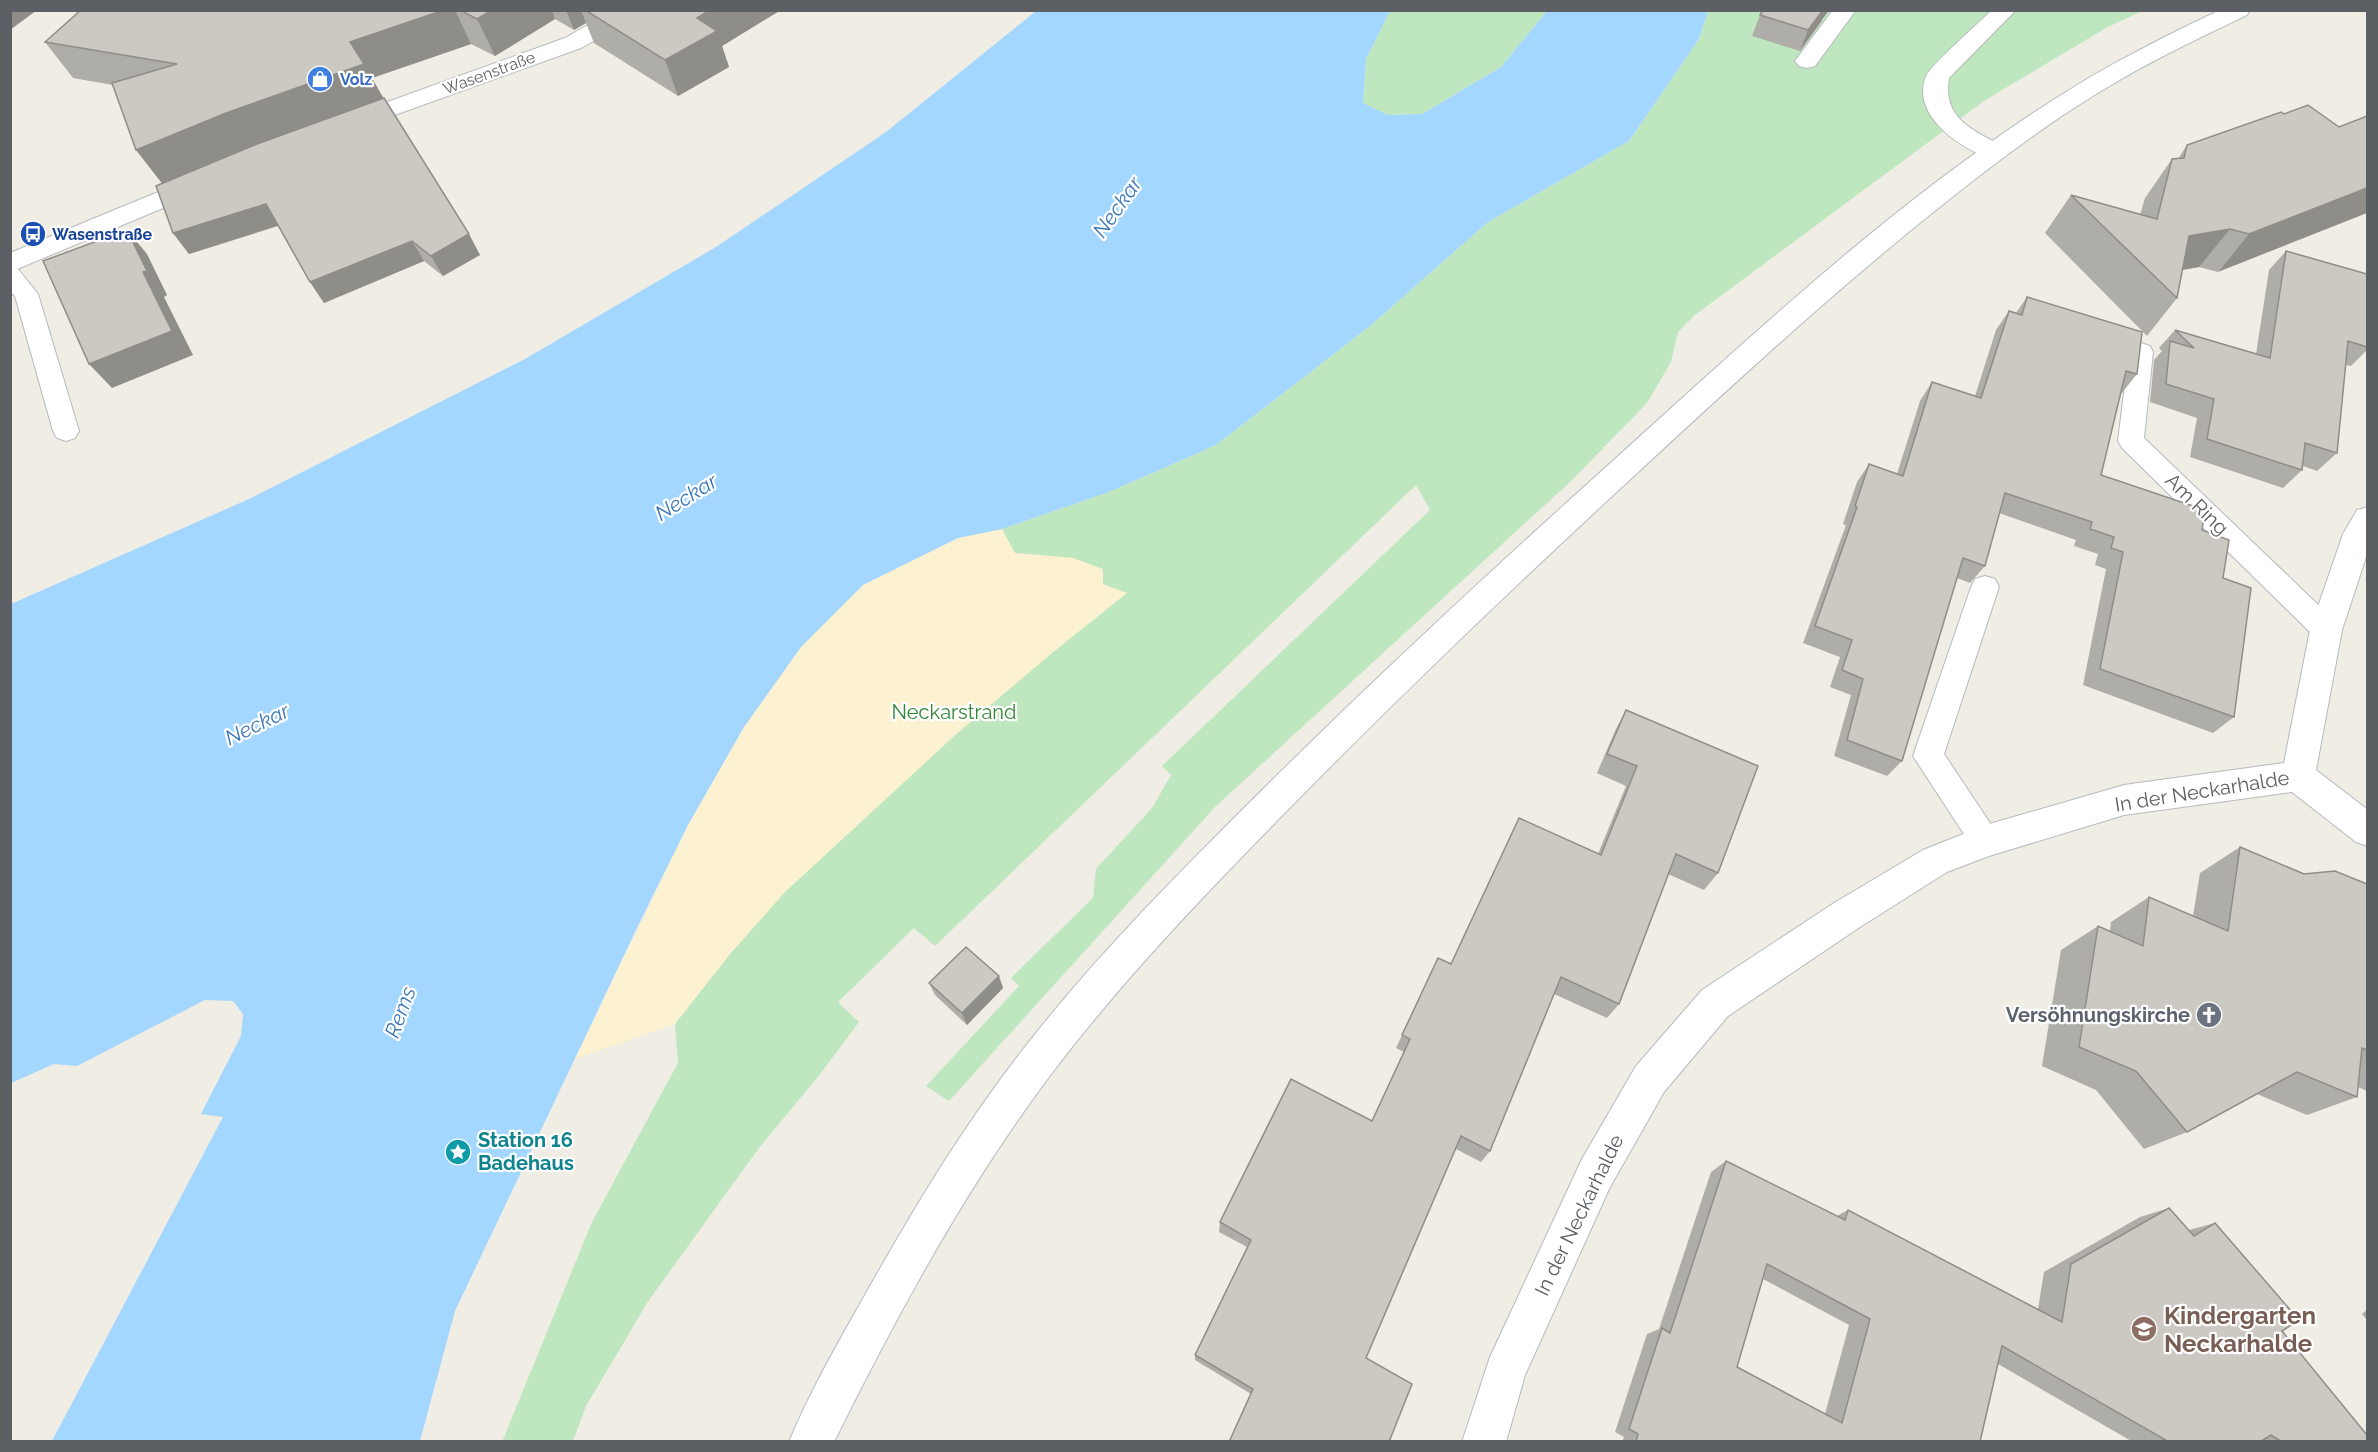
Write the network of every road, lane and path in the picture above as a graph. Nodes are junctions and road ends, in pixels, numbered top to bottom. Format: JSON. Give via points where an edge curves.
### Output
{"nodes":[{"id":1,"x":631,"y":10,"type":"edge"},
{"id":2,"x":1845,"y":10,"type":"edge"},
{"id":3,"x":2005,"y":10,"type":"edge"},
{"id":4,"x":2239,"y":10,"type":"edge"},
{"id":5,"x":1807,"y":61,"type":"dead end"},
{"id":6,"x":324,"y":133,"type":"edge"},
{"id":7,"x":1995,"y":152,"type":"junction"},
{"id":8,"x":218,"y":175,"type":"edge"},
{"id":9,"x":10,"y":263,"type":"edge"},
{"id":10,"x":10,"y":275,"type":"edge"},
{"id":11,"x":2141,"y":352,"type":"edge"},
{"id":12,"x":66,"y":431,"type":"dead end"},
{"id":13,"x":2367,"y":518,"type":"edge"},
{"id":14,"x":1985,"y":587,"type":"edge"},
{"id":15,"x":2326,"y":630,"type":"junction"},
{"id":16,"x":2298,"y":776,"type":"junction"},
{"id":17,"x":2367,"y":831,"type":"edge"},
{"id":18,"x":1986,"y":841,"type":"junction"},
{"id":19,"x":811,"y":1442,"type":"edge"},
{"id":20,"x":1484,"y":1442,"type":"edge"}],
"edges":[{"from":1,"to":6,"type":"street","name":"Wasenstraße","via":[[573,43]]},
{"from":2,"to":5,"type":"street"},
{"from":3,"to":7,"type":"street","via":[[1938,76],[1933,90],[1939,110],[1958,131]]},
{"from":4,"to":7,"type":"street","via":[[2082,92]]},
{"from":7,"to":19,"type":"street","via":[[1873,246],[1526,556],[1158,918],[1068,1023],[989,1130],[931,1220],[849,1364]]},
{"from":8,"to":9,"type":"street"},
{"from":10,"to":12,"type":"lane","via":[[26,294]]},
{"from":11,"to":15,"type":"lane","name":"Am Ring","via":[[2131,441]]},
{"from":13,"to":15,"type":"street"},
{"from":14,"to":18,"type":"lane","via":[[1928,756]]},
{"from":15,"to":16,"type":"street"},
{"from":16,"to":17,"type":"street","name":"In der Neckarhalde"},
{"from":16,"to":18,"type":"street","name":"In der Neckarhalde","via":[[2124,800]]},
{"from":18,"to":20,"type":"street","name":"In der Neckarhalde","via":[[1935,861],[1715,1003],[1650,1079],[1596,1173],[1505,1372]]}]}
